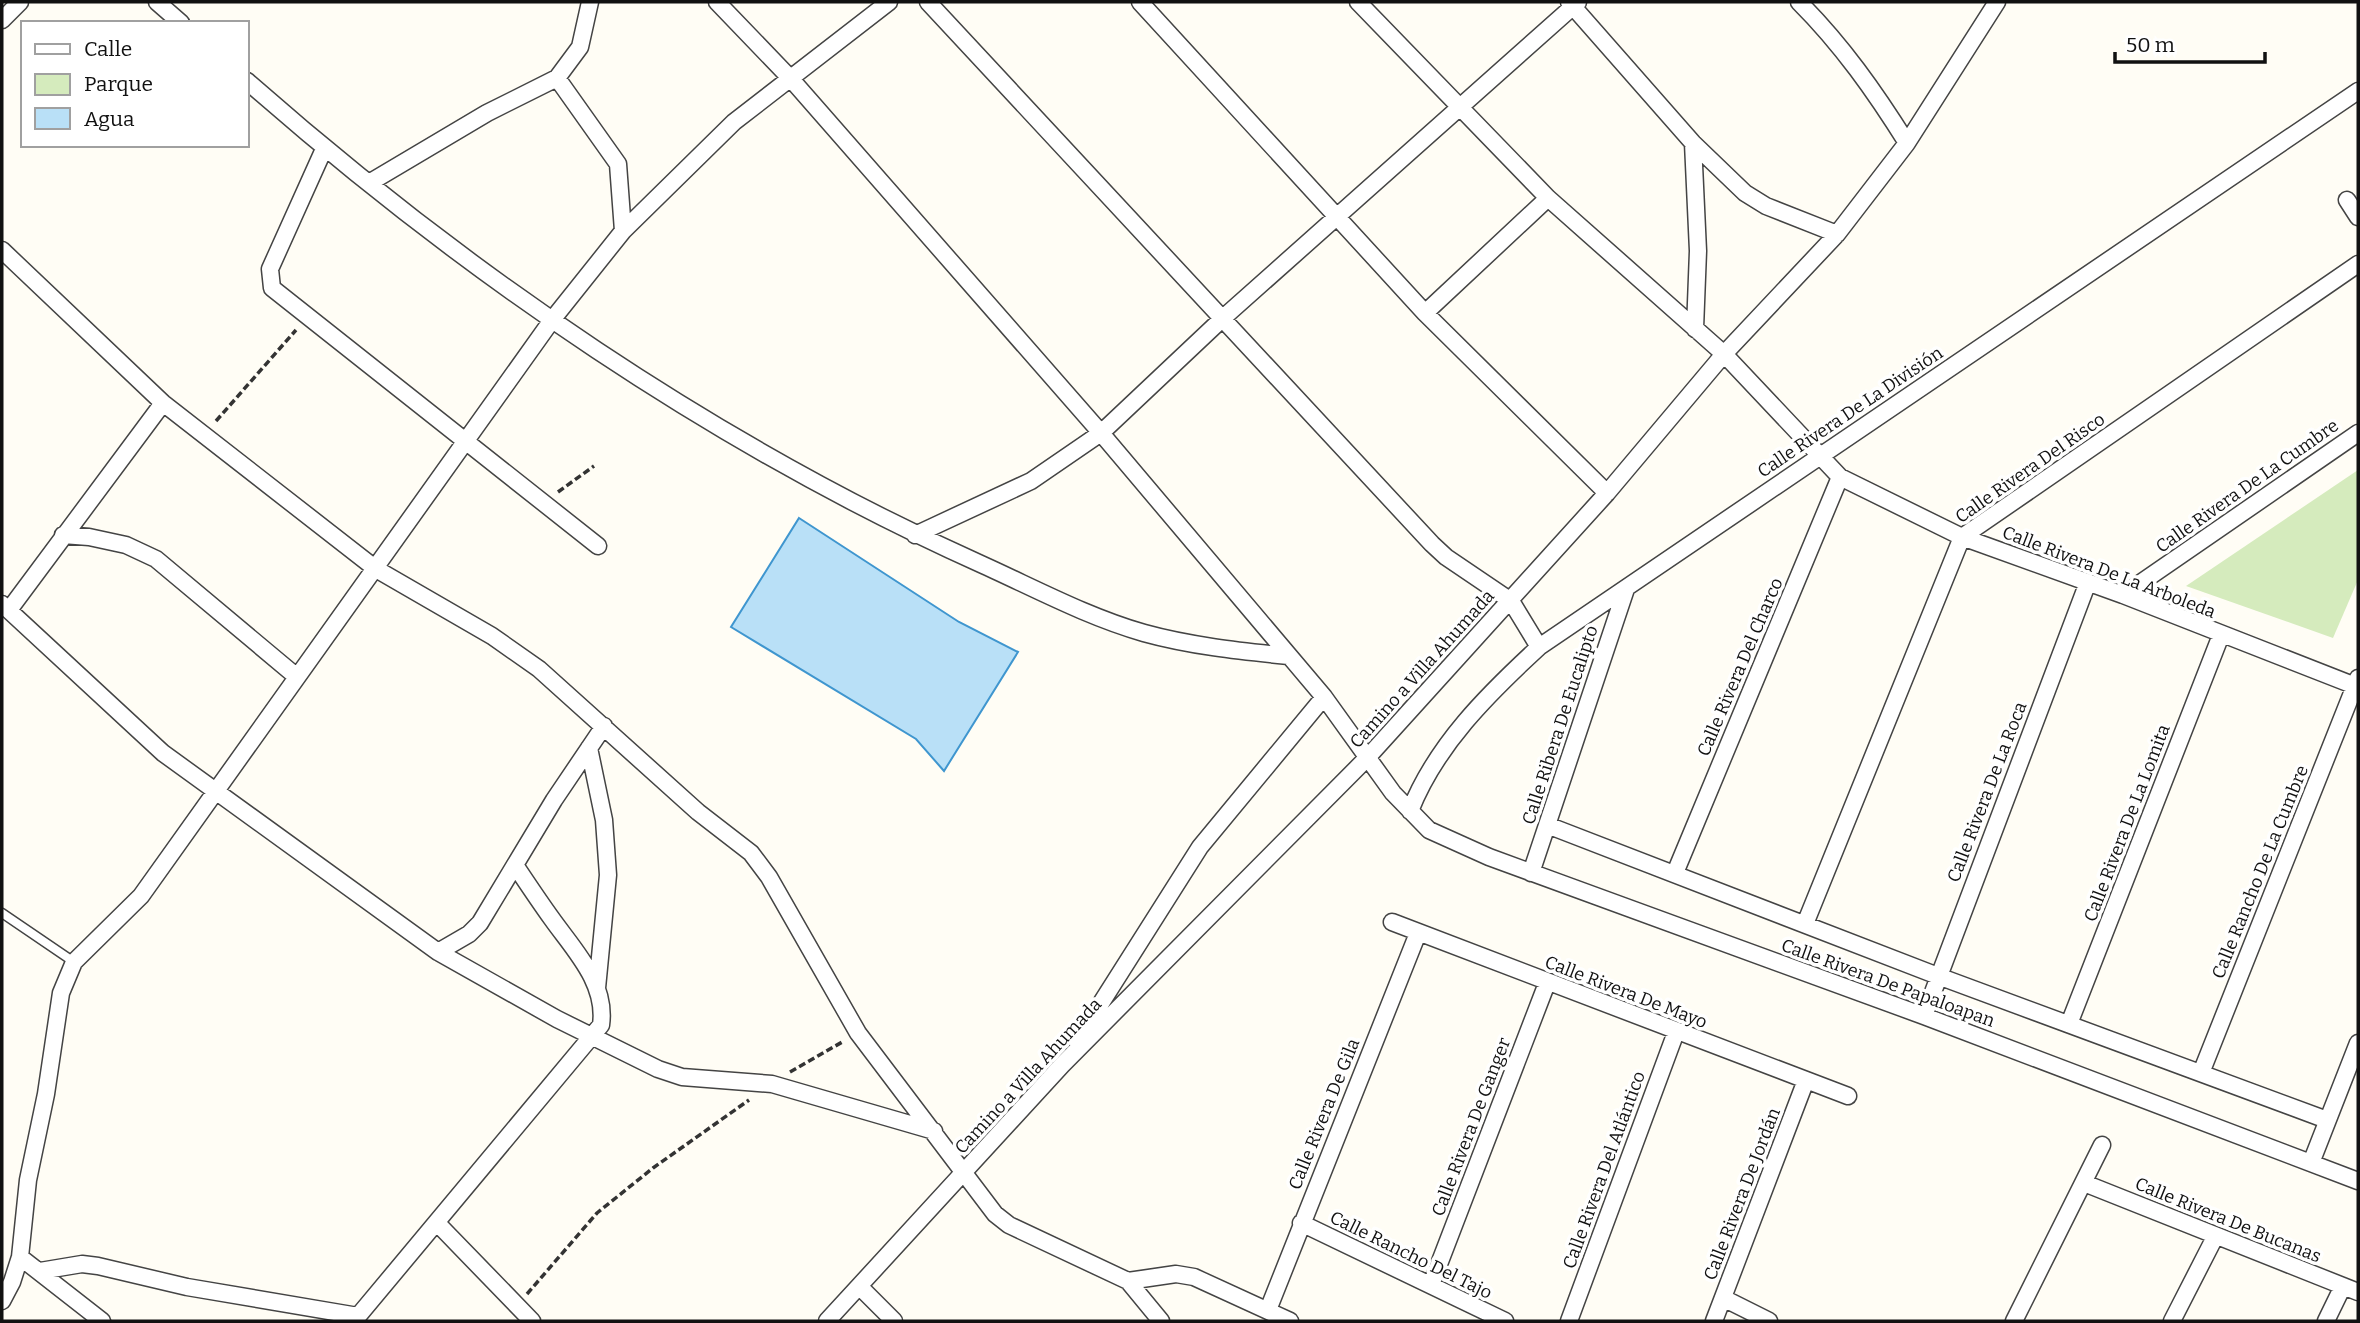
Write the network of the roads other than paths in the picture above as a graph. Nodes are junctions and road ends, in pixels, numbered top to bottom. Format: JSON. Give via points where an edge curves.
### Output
{"nodes":[{"id":1,"x":20,"y":2,"type":"edge"},
{"id":2,"x":157,"y":2,"type":"edge"},
{"id":3,"x":590,"y":2,"type":"edge"},
{"id":4,"x":717,"y":2,"type":"edge"},
{"id":5,"x":889,"y":2,"type":"edge"},
{"id":6,"x":928,"y":2,"type":"edge"},
{"id":7,"x":1140,"y":2,"type":"edge"},
{"id":8,"x":1358,"y":2,"type":"edge"},
{"id":9,"x":1799,"y":2,"type":"edge"},
{"id":10,"x":1997,"y":2,"type":"edge"},
{"id":11,"x":1573,"y":3,"type":"edge"},
{"id":12,"x":2,"y":20,"type":"edge"},
{"id":13,"x":179,"y":21,"type":"edge"},
{"id":14,"x":557,"y":78,"type":"junction"},
{"id":15,"x":791,"y":79,"type":"junction"},
{"id":16,"x":248,"y":82,"type":"edge"},
{"id":17,"x":2358,"y":91,"type":"edge"},
{"id":18,"x":1458,"y":108,"type":"junction"},
{"id":19,"x":1693,"y":143,"type":"junction"},
{"id":20,"x":1907,"y":143,"type":"junction"},
{"id":21,"x":324,"y":149,"type":"junction"},
{"id":22,"x":369,"y":183,"type":"junction"},
{"id":23,"x":1548,"y":198,"type":"junction"},
{"id":24,"x":2347,"y":201,"type":"dead end"},
{"id":25,"x":2358,"y":217,"type":"edge"},
{"id":26,"x":1337,"y":218,"type":"junction"},
{"id":27,"x":623,"y":231,"type":"junction"},
{"id":28,"x":1837,"y":234,"type":"junction"},
{"id":29,"x":2,"y":250,"type":"edge"},
{"id":30,"x":2358,"y":264,"type":"edge"},
{"id":31,"x":1425,"y":313,"type":"junction"},
{"id":32,"x":1223,"y":318,"type":"junction"},
{"id":33,"x":552,"y":320,"type":"junction"},
{"id":34,"x":1695,"y":329,"type":"junction"},
{"id":35,"x":1724,"y":354,"type":"junction"},
{"id":36,"x":163,"y":403,"type":"junction"},
{"id":37,"x":1101,"y":433,"type":"junction"},
{"id":38,"x":2358,"y":433,"type":"edge"},
{"id":39,"x":467,"y":442,"type":"junction"},
{"id":40,"x":1821,"y":455,"type":"junction"},
{"id":41,"x":1840,"y":477,"type":"junction"},
{"id":42,"x":1607,"y":493,"type":"junction"},
{"id":43,"x":63,"y":535,"type":"junction"},
{"id":44,"x":915,"y":535,"type":"junction"},
{"id":45,"x":1962,"y":537,"type":"junction"},
{"id":46,"x":598,"y":546,"type":"dead end"},
{"id":47,"x":376,"y":569,"type":"junction"},
{"id":48,"x":2088,"y":582,"type":"junction"},
{"id":49,"x":1626,"y":589,"type":"junction"},
{"id":50,"x":2123,"y":595,"type":"junction"},
{"id":51,"x":1511,"y":601,"type":"junction"},
{"id":52,"x":4,"y":611,"type":"edge"},
{"id":53,"x":2221,"y":635,"type":"junction"},
{"id":54,"x":1539,"y":647,"type":"junction"},
{"id":55,"x":1288,"y":656,"type":"junction"},
{"id":56,"x":297,"y":677,"type":"junction"},
{"id":57,"x":2357,"y":683,"type":"edge"},
{"id":58,"x":1324,"y":697,"type":"junction"},
{"id":59,"x":604,"y":726,"type":"junction"},
{"id":60,"x":589,"y":748,"type":"junction"},
{"id":61,"x":1367,"y":758,"type":"junction"},
{"id":62,"x":214,"y":791,"type":"junction"},
{"id":63,"x":1410,"y":811,"type":"junction"},
{"id":64,"x":1548,"y":825,"type":"junction"},
{"id":65,"x":515,"y":865,"type":"junction"},
{"id":66,"x":1531,"y":873,"type":"junction"},
{"id":67,"x":1675,"y":873,"type":"junction"},
{"id":68,"x":2,"y":914,"type":"edge"},
{"id":69,"x":1392,"y":922,"type":"dead end"},
{"id":70,"x":1805,"y":923,"type":"junction"},
{"id":71,"x":1418,"y":933,"type":"junction"},
{"id":72,"x":438,"y":952,"type":"junction"},
{"id":73,"x":74,"y":962,"type":"junction"},
{"id":74,"x":1938,"y":976,"type":"junction"},
{"id":75,"x":1547,"y":984,"type":"junction"},
{"id":76,"x":597,"y":988,"type":"junction"},
{"id":77,"x":1924,"y":1016,"type":"junction"},
{"id":78,"x":2069,"y":1024,"type":"junction"},
{"id":79,"x":1676,"y":1032,"type":"junction"},
{"id":80,"x":593,"y":1037,"type":"junction"},
{"id":81,"x":2358,"y":1043,"type":"edge"},
{"id":82,"x":1062,"y":1065,"type":"junction"},
{"id":83,"x":2201,"y":1073,"type":"junction"},
{"id":84,"x":1806,"y":1080,"type":"junction"},
{"id":85,"x":1847,"y":1096,"type":"dead end"},
{"id":86,"x":2327,"y":1121,"type":"junction"},
{"id":87,"x":934,"y":1131,"type":"junction"},
{"id":88,"x":2102,"y":1145,"type":"dead end"},
{"id":89,"x":2311,"y":1163,"type":"junction"},
{"id":90,"x":964,"y":1174,"type":"junction"},
{"id":91,"x":2358,"y":1181,"type":"edge"},
{"id":92,"x":2084,"y":1183,"type":"junction"},
{"id":93,"x":437,"y":1223,"type":"junction"},
{"id":94,"x":1301,"y":1223,"type":"junction"},
{"id":95,"x":2215,"y":1237,"type":"junction"},
{"id":96,"x":20,"y":1256,"type":"junction"},
{"id":97,"x":40,"y":1271,"type":"junction"},
{"id":98,"x":1128,"y":1281,"type":"junction"},
{"id":99,"x":1431,"y":1285,"type":"junction"},
{"id":100,"x":2343,"y":1286,"type":"junction"},
{"id":101,"x":860,"y":1287,"type":"junction"},
{"id":102,"x":2358,"y":1292,"type":"edge"},
{"id":103,"x":1723,"y":1297,"type":"junction"},
{"id":104,"x":2,"y":1301,"type":"edge"},
{"id":105,"x":1268,"y":1310,"type":"junction"},
{"id":106,"x":356,"y":1319,"type":"edge"},
{"id":107,"x":102,"y":1321,"type":"edge"},
{"id":108,"x":532,"y":1321,"type":"edge"},
{"id":109,"x":827,"y":1321,"type":"edge"},
{"id":110,"x":894,"y":1321,"type":"edge"},
{"id":111,"x":1161,"y":1321,"type":"edge"},
{"id":112,"x":1290,"y":1321,"type":"edge"},
{"id":113,"x":1505,"y":1321,"type":"edge"},
{"id":114,"x":1569,"y":1321,"type":"edge"},
{"id":115,"x":1714,"y":1321,"type":"edge"},
{"id":116,"x":1769,"y":1321,"type":"edge"},
{"id":117,"x":2014,"y":1321,"type":"edge"},
{"id":118,"x":2172,"y":1321,"type":"edge"},
{"id":119,"x":2326,"y":1321,"type":"edge"}],
"edges":[{"from":1,"to":12,"type":"street"},
{"from":2,"to":13,"type":"street"},
{"from":3,"to":14,"type":"street","via":[[580,47]]},
{"from":4,"to":15,"type":"street","name":"Calle Rivera De Papaloapan"},
{"from":5,"to":15,"type":"street"},
{"from":6,"to":32,"type":"street"},
{"from":7,"to":26,"type":"street"},
{"from":8,"to":18,"type":"street","name":"Calle Rivera De La Arboleda"},
{"from":9,"to":20,"type":"street","via":[[1867,80]]},
{"from":10,"to":20,"type":"street","name":"Camino a Villa Ahumada"},
{"from":11,"to":18,"type":"street"},
{"from":11,"to":19,"type":"street"},
{"from":14,"to":22,"type":"street","via":[[486,113]]},
{"from":14,"to":27,"type":"street","via":[[618,164]]},
{"from":15,"to":27,"type":"street","via":[[734,122]]},
{"from":15,"to":37,"type":"street","name":"Calle Rivera De Papaloapan"},
{"from":16,"to":21,"type":"street"},
{"from":17,"to":40,"type":"street","name":"Calle Rivera De La División"},
{"from":18,"to":23,"type":"street","name":"Calle Rivera De La Arboleda"},
{"from":18,"to":26,"type":"street"},
{"from":19,"to":28,"type":"street","via":[[1745,193]]},
{"from":19,"to":34,"type":"street","via":[[1698,251]]},
{"from":20,"to":28,"type":"street","name":"Camino a Villa Ahumada"},
{"from":21,"to":22,"type":"street"},
{"from":21,"to":39,"type":"street","via":[[270,269],[277,294]]},
{"from":22,"to":33,"type":"street"},
{"from":23,"to":31,"type":"street"},
{"from":23,"to":34,"type":"street","name":"Calle Rivera De La Arboleda"},
{"from":24,"to":25,"type":"street"},
{"from":26,"to":31,"type":"street"},
{"from":26,"to":32,"type":"street"},
{"from":27,"to":33,"type":"street"},
{"from":28,"to":35,"type":"street","name":"Camino a Villa Ahumada"},
{"from":29,"to":36,"type":"street"},
{"from":30,"to":45,"type":"street","name":"Calle Rivera Del Risco"},
{"from":31,"to":42,"type":"street"},
{"from":32,"to":37,"type":"street"},
{"from":32,"to":51,"type":"street","via":[[1446,557]]},
{"from":33,"to":39,"type":"street"},
{"from":33,"to":44,"type":"street","via":[[770,458]]},
{"from":34,"to":35,"type":"street","name":"Calle Rivera De La Arboleda"},
{"from":35,"to":40,"type":"street","name":"Calle Rivera De La Arboleda"},
{"from":35,"to":42,"type":"street","name":"Camino a Villa Ahumada"},
{"from":36,"to":43,"type":"street"},
{"from":36,"to":47,"type":"street"},
{"from":37,"to":44,"type":"street","via":[[1031,481]]},
{"from":37,"to":55,"type":"street","name":"Calle Rivera De Papaloapan"},
{"from":38,"to":50,"type":"street","name":"Calle Rivera De La Cumbre"},
{"from":39,"to":46,"type":"street"},
{"from":39,"to":47,"type":"street"},
{"from":40,"to":41,"type":"street","name":"Calle Rivera De La Arboleda"},
{"from":40,"to":49,"type":"street","name":"Calle Rivera De La División"},
{"from":41,"to":45,"type":"street","name":"Calle Rivera De La Arboleda"},
{"from":41,"to":67,"type":"street","name":"Calle Rivera Del Charco"},
{"from":42,"to":51,"type":"street","name":"Camino a Villa Ahumada"},
{"from":43,"to":52,"type":"street"},
{"from":43,"to":56,"type":"street","via":[[126,545],[156,559]]},
{"from":44,"to":55,"type":"street","via":[[1080,610],[1145,633]]},
{"from":45,"to":48,"type":"street","name":"Calle Rivera De La Arboleda"},
{"from":45,"to":70,"type":"street","name":"Calle Rivera Del Risco"},
{"from":47,"to":56,"type":"street"},
{"from":47,"to":59,"type":"street","via":[[492,636],[539,669]]},
{"from":48,"to":50,"type":"street","name":"Calle Rivera De La Arboleda"},
{"from":48,"to":74,"type":"street","name":"Calle Rivera De La Roca"},
{"from":49,"to":54,"type":"street","name":"Calle Rivera De La División"},
{"from":49,"to":64,"type":"street","name":"Calle Ribera De Eucalipto"},
{"from":50,"to":53,"type":"street","name":"Calle Rivera De La Arboleda"},
{"from":51,"to":54,"type":"street"},
{"from":51,"to":61,"type":"street","name":"Camino a Villa Ahumada"},
{"from":52,"to":62,"type":"street","via":[[163,753]]},
{"from":53,"to":57,"type":"street","name":"Calle Rivera De La Arboleda"},
{"from":53,"to":78,"type":"street","name":"Calle Rivera De La Lomita"},
{"from":54,"to":63,"type":"street","name":"Calle Rivera De La División","via":[[1502,681],[1440,754]]},
{"from":55,"to":58,"type":"street","name":"Calle Rivera De Papaloapan"},
{"from":56,"to":62,"type":"street"},
{"from":57,"to":83,"type":"street","name":"Calle Rancho De La Cumbre"},
{"from":58,"to":61,"type":"street","name":"Calle Rivera De Papaloapan"},
{"from":58,"to":82,"type":"street","via":[[1200,847]]},
{"from":59,"to":60,"type":"street"},
{"from":59,"to":87,"type":"street","via":[[760,864],[859,1034]]},
{"from":60,"to":65,"type":"street"},
{"from":60,"to":76,"type":"street","via":[[604,820],[608,875]]},
{"from":61,"to":63,"type":"street","name":"Calle Rivera De Papaloapan"},
{"from":61,"to":82,"type":"street","name":"Camino a Villa Ahumada"},
{"from":62,"to":72,"type":"street"},
{"from":62,"to":73,"type":"street","via":[[141,896]]},
{"from":63,"to":66,"type":"street","name":"Calle Rivera De Papaloapan","via":[[1429,830],[1462,847]]},
{"from":64,"to":66,"type":"street","name":"Calle Ribera De Eucalipto"},
{"from":64,"to":67,"type":"street"},
{"from":65,"to":72,"type":"street","via":[[480,923]]},
{"from":65,"to":76,"type":"street","via":[[579,953]]},
{"from":66,"to":77,"type":"street","name":"Calle Rivera De Papaloapan"},
{"from":67,"to":70,"type":"street"},
{"from":68,"to":73,"type":"lane"},
{"from":69,"to":71,"type":"street","name":"Calle Rivera De Mayo"},
{"from":70,"to":74,"type":"street"},
{"from":71,"to":75,"type":"street","name":"Calle Rivera De Mayo"},
{"from":71,"to":94,"type":"street","name":"Calle Rivera De Gila"},
{"from":72,"to":80,"type":"street"},
{"from":73,"to":96,"type":"street","via":[[61,993],[28,1180]]},
{"from":74,"to":77,"type":"street","name":"Calle Rivera De La Roca"},
{"from":74,"to":78,"type":"street"},
{"from":75,"to":79,"type":"street","name":"Calle Rivera De Mayo"},
{"from":75,"to":99,"type":"street","name":"Calle Rivera De Ganger"},
{"from":76,"to":80,"type":"street","via":[[602,1014]]},
{"from":77,"to":89,"type":"street","name":"Calle Rivera De Papaloapan"},
{"from":78,"to":83,"type":"street"},
{"from":79,"to":84,"type":"street","name":"Calle Rivera De Mayo"},
{"from":79,"to":114,"type":"street","name":"Calle Rivera Del Atlántico"},
{"from":80,"to":87,"type":"street","via":[[682,1077],[772,1084]]},
{"from":80,"to":93,"type":"street"},
{"from":81,"to":86,"type":"street"},
{"from":82,"to":90,"type":"street","name":"Camino a Villa Ahumada"},
{"from":83,"to":86,"type":"street"},
{"from":84,"to":85,"type":"street","name":"Calle Rivera De Mayo"},
{"from":84,"to":103,"type":"street","name":"Calle Rivera De Jordán"},
{"from":86,"to":89,"type":"street"},
{"from":87,"to":90,"type":"street"},
{"from":88,"to":92,"type":"street"},
{"from":89,"to":91,"type":"street","name":"Calle Rivera De Papaloapan"},
{"from":90,"to":98,"type":"street","via":[[1009,1226]]},
{"from":90,"to":101,"type":"street","name":"Camino a Villa Ahumada"},
{"from":92,"to":95,"type":"street","name":"Calle Rivera De Bucanas"},
{"from":92,"to":117,"type":"street"},
{"from":93,"to":106,"type":"street"},
{"from":93,"to":108,"type":"street"},
{"from":94,"to":99,"type":"street","name":"Calle Rancho Del Tajo"},
{"from":94,"to":105,"type":"street","name":"Calle Rivera De Gila"},
{"from":95,"to":100,"type":"street","name":"Calle Rivera De Bucanas"},
{"from":95,"to":118,"type":"street"},
{"from":96,"to":97,"type":"street"},
{"from":96,"to":104,"type":"street"},
{"from":97,"to":106,"type":"street","via":[[98,1266]]},
{"from":97,"to":107,"type":"street"},
{"from":98,"to":105,"type":"street","via":[[1194,1276]]},
{"from":98,"to":111,"type":"street"},
{"from":99,"to":113,"type":"street","name":"Calle Rancho Del Tajo"},
{"from":100,"to":102,"type":"street","name":"Calle Rivera De Bucanas"},
{"from":100,"to":119,"type":"street"},
{"from":101,"to":109,"type":"street","name":"Camino a Villa Ahumada"},
{"from":101,"to":110,"type":"street"},
{"from":103,"to":115,"type":"street","name":"Calle Rivera De Jordán"},
{"from":103,"to":116,"type":"street"},
{"from":105,"to":112,"type":"street"}]}
